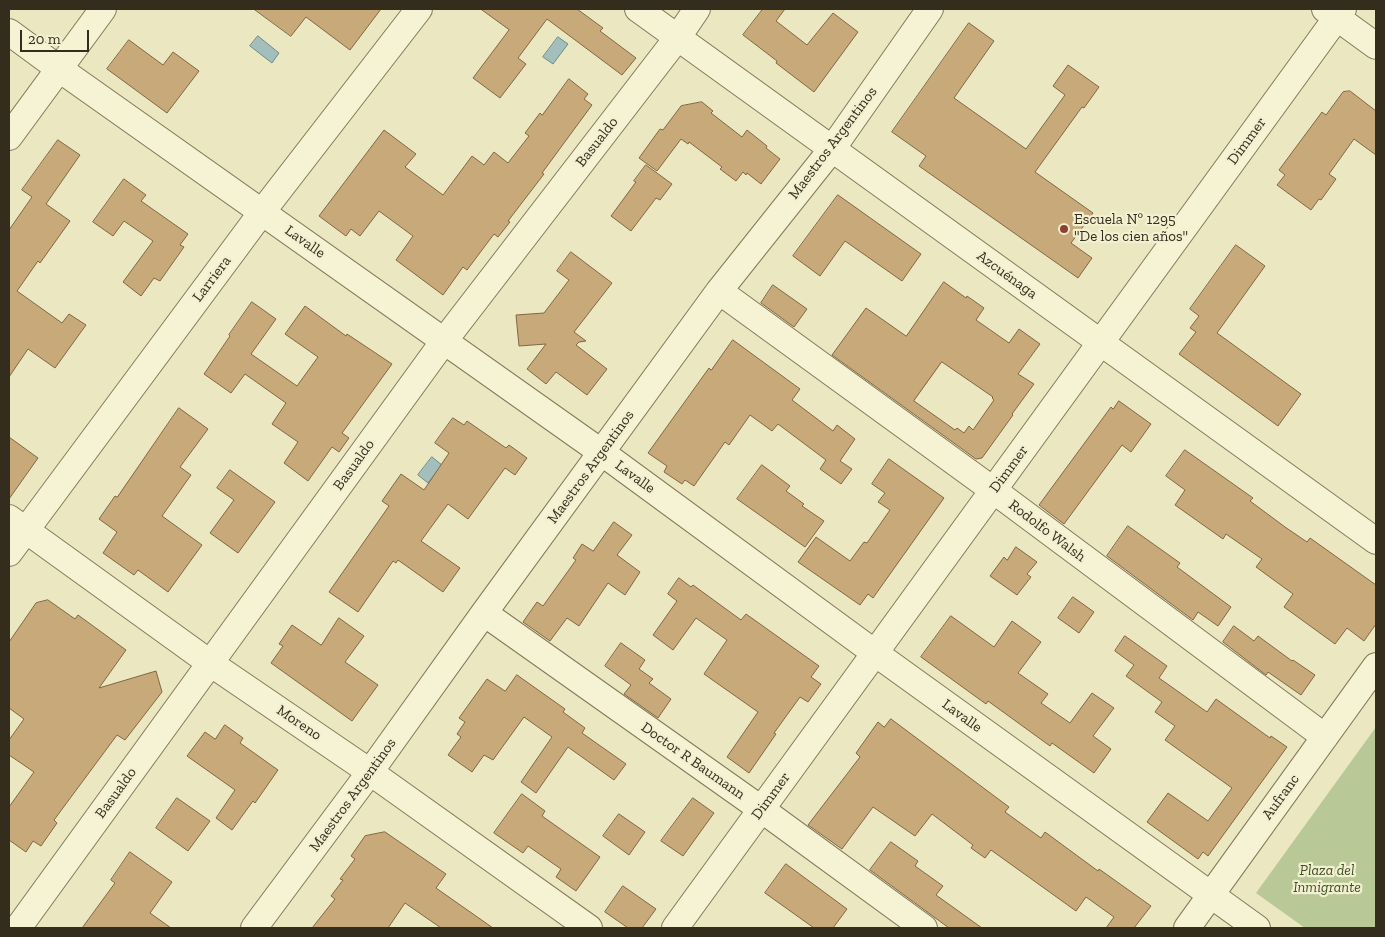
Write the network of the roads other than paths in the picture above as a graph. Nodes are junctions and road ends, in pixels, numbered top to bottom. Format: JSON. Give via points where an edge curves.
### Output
{"nodes":[{"id":1,"x":103,"y":9,"type":"edge"},
{"id":2,"x":419,"y":9,"type":"edge"},
{"id":3,"x":638,"y":9,"type":"edge"},
{"id":4,"x":697,"y":9,"type":"edge"},
{"id":5,"x":930,"y":9,"type":"edge"},
{"id":6,"x":1335,"y":12,"type":"edge"},
{"id":7,"x":9,"y":32,"type":"edge"},
{"id":8,"x":678,"y":37,"type":"junction"},
{"id":9,"x":1376,"y":46,"type":"edge"},
{"id":10,"x":58,"y":68,"type":"junction"},
{"id":11,"x":9,"y":136,"type":"edge"},
{"id":12,"x":832,"y":148,"type":"junction"},
{"id":13,"x":262,"y":212,"type":"junction"},
{"id":14,"x":719,"y":291,"type":"junction"},
{"id":15,"x":444,"y":341,"type":"junction"},
{"id":16,"x":1101,"y":342,"type":"junction"},
{"id":17,"x":601,"y":452,"type":"junction"},
{"id":18,"x":993,"y":490,"type":"junction"},
{"id":19,"x":17,"y":524,"type":"edge"},
{"id":20,"x":1376,"y":541,"type":"edge"},
{"id":21,"x":9,"y":553,"type":"edge"},
{"id":22,"x":484,"y":613,"type":"junction"},
{"id":23,"x":875,"y":653,"type":"junction"},
{"id":24,"x":210,"y":663,"type":"junction"},
{"id":25,"x":1376,"y":666,"type":"edge"},
{"id":26,"x":1325,"y":737,"type":"junction"},
{"id":27,"x":370,"y":772,"type":"junction"},
{"id":28,"x":762,"y":809,"type":"junction"},
{"id":29,"x":1210,"y":895,"type":"junction"},
{"id":30,"x":18,"y":928,"type":"edge"},
{"id":31,"x":254,"y":928,"type":"edge"},
{"id":32,"x":589,"y":928,"type":"edge"},
{"id":33,"x":675,"y":928,"type":"edge"},
{"id":34,"x":924,"y":928,"type":"edge"},
{"id":35,"x":1186,"y":928,"type":"edge"},
{"id":36,"x":1257,"y":928,"type":"edge"}],
"edges":[{"from":1,"to":10,"type":"street"},
{"from":2,"to":13,"type":"street","name":"Larriera"},
{"from":3,"to":8,"type":"street","name":"Azcuénaga"},
{"from":4,"to":8,"type":"street","name":"Basualdo"},
{"from":5,"to":12,"type":"street","name":"Maestros Argentinos"},
{"from":6,"to":9,"type":"street"},
{"from":6,"to":16,"type":"street","name":"Dimmer"},
{"from":7,"to":10,"type":"street","name":"Lavalle"},
{"from":8,"to":12,"type":"street","name":"Azcuénaga"},
{"from":8,"to":15,"type":"street","name":"Basualdo"},
{"from":10,"to":11,"type":"street"},
{"from":10,"to":13,"type":"street","name":"Lavalle"},
{"from":12,"to":14,"type":"street","name":"Maestros Argentinos"},
{"from":12,"to":16,"type":"street","name":"Azcuénaga"},
{"from":13,"to":15,"type":"street","name":"Lavalle"},
{"from":13,"to":19,"type":"street","name":"Larriera"},
{"from":14,"to":17,"type":"street","name":"Maestros Argentinos"},
{"from":14,"to":18,"type":"street","name":"Rodolfo Walsh"},
{"from":15,"to":17,"type":"street","name":"Lavalle"},
{"from":15,"to":24,"type":"street","name":"Basualdo"},
{"from":16,"to":18,"type":"street","name":"Dimmer"},
{"from":16,"to":20,"type":"street","name":"Azcuénaga"},
{"from":17,"to":22,"type":"street","name":"Maestros Argentinos"},
{"from":17,"to":23,"type":"street","name":"Lavalle"},
{"from":18,"to":23,"type":"street","name":"Dimmer"},
{"from":18,"to":26,"type":"street","name":"Rodolfo Walsh"},
{"from":19,"to":21,"type":"street","name":"Larriera"},
{"from":19,"to":24,"type":"street","name":"Moreno"},
{"from":22,"to":27,"type":"street","name":"Maestros Argentinos"},
{"from":22,"to":28,"type":"street","name":"Doctor R Baumann"},
{"from":23,"to":28,"type":"street","name":"Dimmer"},
{"from":23,"to":29,"type":"street","name":"Lavalle"},
{"from":24,"to":27,"type":"street","name":"Moreno"},
{"from":24,"to":30,"type":"street","name":"Basualdo"},
{"from":25,"to":26,"type":"street","name":"Aufranc"},
{"from":26,"to":29,"type":"street","name":"Aufranc"},
{"from":27,"to":31,"type":"street","name":"Maestros Argentinos"},
{"from":27,"to":32,"type":"street","name":"Moreno"},
{"from":28,"to":33,"type":"street","name":"Dimmer"},
{"from":28,"to":34,"type":"street","name":"Doctor R Baumann"},
{"from":29,"to":35,"type":"street","name":"Aufranc"},
{"from":29,"to":36,"type":"street","name":"Lavalle"}]}
